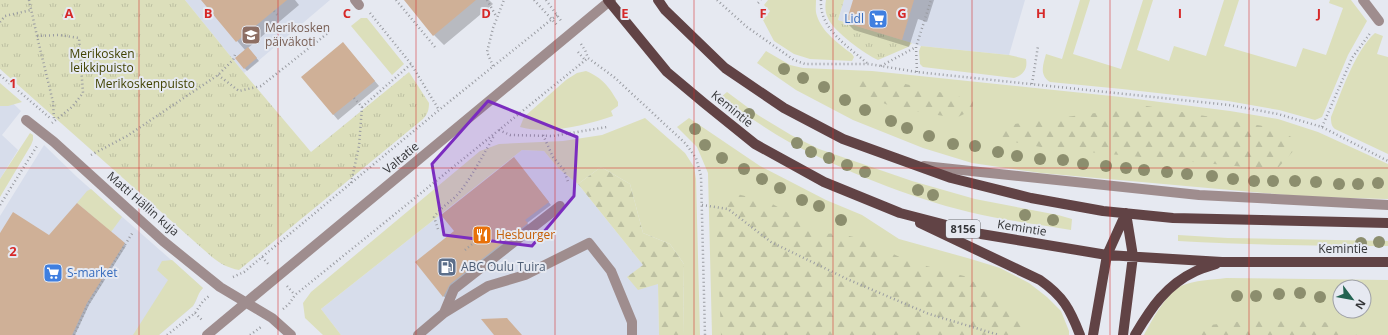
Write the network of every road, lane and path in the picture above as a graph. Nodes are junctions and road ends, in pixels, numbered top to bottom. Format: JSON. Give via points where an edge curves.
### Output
{"nodes":[{"id":1,"x":30,"y":0,"type":"edge"},
{"id":2,"x":396,"y":0,"type":"edge"},
{"id":3,"x":487,"y":0,"type":"edge"},
{"id":4,"x":504,"y":0,"type":"edge"},
{"id":5,"x":534,"y":0,"type":"edge"},
{"id":6,"x":547,"y":0,"type":"edge"},
{"id":7,"x":658,"y":0,"type":"edge"},
{"id":8,"x":717,"y":0,"type":"edge"},
{"id":9,"x":761,"y":0,"type":"edge"},
{"id":10,"x":821,"y":0,"type":"edge"},
{"id":11,"x":931,"y":0,"type":"edge"},
{"id":12,"x":1363,"y":0,"type":"edge"},
{"id":13,"x":609,"y":1,"type":"edge"},
{"id":14,"x":357,"y":2,"type":"edge"},
{"id":15,"x":758,"y":3,"type":"dead end"},
{"id":16,"x":31,"y":10,"type":"junction"},
{"id":17,"x":274,"y":11,"type":"dead end"},
{"id":18,"x":557,"y":15,"type":"junction"},
{"id":19,"x":279,"y":17,"type":"dead end"},
{"id":20,"x":497,"y":17,"type":"junction"},
{"id":21,"x":551,"y":19,"type":"junction"},
{"id":22,"x":1380,"y":21,"type":"joint"},
{"id":23,"x":0,"y":22,"type":"edge"},
{"id":24,"x":563,"y":23,"type":"dead end"},
{"id":25,"x":256,"y":26,"type":"dead end"},
{"id":26,"x":558,"y":26,"type":"dead end"},
{"id":27,"x":261,"y":32,"type":"dead end"},
{"id":28,"x":328,"y":33,"type":"dead end"},
{"id":29,"x":37,"y":36,"type":"junction"},
{"id":30,"x":1038,"y":46,"type":"dead end"},
{"id":31,"x":435,"y":47,"type":"dead end"},
{"id":32,"x":916,"y":47,"type":"junction"},
{"id":33,"x":585,"y":50,"type":"dead end"},
{"id":34,"x":236,"y":52,"type":"dead end"},
{"id":35,"x":578,"y":52,"type":"dead end"},
{"id":36,"x":587,"y":59,"type":"junction"},
{"id":37,"x":411,"y":64,"type":"junction"},
{"id":38,"x":869,"y":64,"type":"junction"},
{"id":39,"x":493,"y":66,"type":"junction"},
{"id":40,"x":879,"y":66,"type":"junction"},
{"id":41,"x":916,"y":72,"type":"junction"},
{"id":42,"x":0,"y":75,"type":"edge"},
{"id":43,"x":218,"y":75,"type":"junction"},
{"id":44,"x":1032,"y":84,"type":"junction"},
{"id":45,"x":354,"y":98,"type":"dead end"},
{"id":46,"x":362,"y":107,"type":"junction"},
{"id":47,"x":439,"y":110,"type":"junction"},
{"id":48,"x":26,"y":120,"type":"dead end"},
{"id":49,"x":54,"y":121,"type":"junction"},
{"id":50,"x":607,"y":127,"type":"dead end"},
{"id":51,"x":1322,"y":127,"type":"junction"},
{"id":52,"x":499,"y":130,"type":"junction"},
{"id":53,"x":44,"y":133,"type":"junction"},
{"id":54,"x":495,"y":134,"type":"junction"},
{"id":55,"x":543,"y":135,"type":"junction"},
{"id":56,"x":91,"y":155,"type":"dead end"},
{"id":57,"x":1388,"y":161,"type":"edge"},
{"id":58,"x":913,"y":165,"type":"junction"},
{"id":59,"x":568,"y":182,"type":"dead end"},
{"id":60,"x":351,"y":183,"type":"junction"},
{"id":61,"x":0,"y":205,"type":"edge"},
{"id":62,"x":702,"y":205,"type":"junction"},
{"id":63,"x":1388,"y":205,"type":"edge"},
{"id":64,"x":560,"y":206,"type":"dead end"},
{"id":65,"x":900,"y":213,"type":"junction"},
{"id":66,"x":1126,"y":213,"type":"junction"},
{"id":67,"x":141,"y":220,"type":"junction"},
{"id":68,"x":1388,"y":224,"type":"edge"},
{"id":69,"x":438,"y":230,"type":"dead end"},
{"id":70,"x":477,"y":240,"type":"dead end"},
{"id":71,"x":465,"y":250,"type":"dead end"},
{"id":72,"x":1107,"y":255,"type":"junction"},
{"id":73,"x":1133,"y":256,"type":"junction"},
{"id":74,"x":1222,"y":262,"type":"junction"},
{"id":75,"x":1388,"y":262,"type":"edge"},
{"id":76,"x":220,"y":287,"type":"junction"},
{"id":77,"x":246,"y":302,"type":"junction"},
{"id":78,"x":444,"y":313,"type":"junction"},
{"id":79,"x":272,"y":318,"type":"junction"},
{"id":80,"x":74,"y":335,"type":"edge"},
{"id":81,"x":167,"y":335,"type":"edge"},
{"id":82,"x":207,"y":335,"type":"edge"},
{"id":83,"x":250,"y":335,"type":"edge"},
{"id":84,"x":291,"y":335,"type":"edge"},
{"id":85,"x":418,"y":335,"type":"edge"},
{"id":86,"x":632,"y":335,"type":"edge"},
{"id":87,"x":705,"y":335,"type":"edge"},
{"id":88,"x":999,"y":335,"type":"edge"},
{"id":89,"x":1080,"y":335,"type":"edge"},
{"id":90,"x":1093,"y":335,"type":"edge"},
{"id":91,"x":1123,"y":335,"type":"edge"},
{"id":92,"x":1135,"y":335,"type":"edge"}],
"edges":[{"from":1,"to":16,"type":"path"},
{"from":2,"to":31,"type":"path"},
{"from":3,"to":20,"type":"path"},
{"from":4,"to":20,"type":"path"},
{"from":5,"to":21,"type":"path"},
{"from":6,"to":18,"type":"path"},
{"from":7,"to":58,"type":"main road","via":[[665,10],[725,68],[784,108],[843,139]]},
{"from":8,"to":38,"type":"path","via":[[747,27],[794,60],[805,64]]},
{"from":9,"to":15,"type":"path"},
{"from":10,"to":38,"type":"path","via":[[820,9],[830,30]]},
{"from":11,"to":32,"type":"path"},
{"from":12,"to":22,"type":"street"},
{"from":13,"to":65,"type":"main road","name":"Kemintie","number":"8156","via":[[667,72],[755,144],[824,182]]},
{"from":13,"to":77,"type":"street","name":"Valtatie"},
{"from":14,"to":37,"type":"path","via":[[369,12]]},
{"from":16,"to":23,"type":"path","via":[[5,16]]},
{"from":16,"to":29,"type":"path"},
{"from":17,"to":19,"type":"path"},
{"from":18,"to":21,"type":"path"},
{"from":18,"to":24,"type":"path"},
{"from":20,"to":39,"type":"path","via":[[487,52]]},
{"from":21,"to":26,"type":"path"},
{"from":21,"to":39,"type":"path"},
{"from":22,"to":51,"type":"path","via":[[1352,58]]},
{"from":25,"to":27,"type":"path"},
{"from":28,"to":43,"type":"path","via":[[261,86],[239,91]]},
{"from":29,"to":49,"type":"path","via":[[54,102]]},
{"from":29,"to":49,"type":"path","via":[[59,34],[79,38],[83,93],[72,107]]},
{"from":30,"to":44,"type":"path"},
{"from":32,"to":40,"type":"path"},
{"from":32,"to":41,"type":"path"},
{"from":33,"to":36,"type":"path"},
{"from":34,"to":43,"type":"path","via":[[233,60]]},
{"from":35,"to":36,"type":"path"},
{"from":36,"to":52,"type":"path"},
{"from":36,"to":62,"type":"path","via":[[614,77],[686,144],[696,158],[701,176]]},
{"from":37,"to":46,"type":"path"},
{"from":37,"to":47,"type":"path"},
{"from":38,"to":40,"type":"path"},
{"from":39,"to":47,"type":"path"},
{"from":40,"to":41,"type":"path"},
{"from":41,"to":44,"type":"path"},
{"from":42,"to":49,"type":"path"},
{"from":43,"to":56,"type":"path","via":[[127,136]]},
{"from":44,"to":51,"type":"path","via":[[1229,105],[1278,114]]},
{"from":45,"to":46,"type":"path"},
{"from":46,"to":60,"type":"path","via":[[359,146]]},
{"from":47,"to":60,"type":"path"},
{"from":48,"to":53,"type":"street","name":"Matti Hällin kuja"},
{"from":49,"to":53,"type":"path"},
{"from":50,"to":55,"type":"path","via":[[553,136]]},
{"from":51,"to":57,"type":"path"},
{"from":52,"to":54,"type":"path"},
{"from":52,"to":55,"type":"path","via":[[510,135]]},
{"from":53,"to":61,"type":"path"},
{"from":53,"to":67,"type":"street","name":"Matti Hällin kuja"},
{"from":54,"to":69,"type":"path","via":[[470,178],[458,194],[434,217]]},
{"from":54,"to":79,"type":"path","via":[[295,295],[289,304]]},
{"from":55,"to":59,"type":"path","via":[[553,156],[564,170]]},
{"from":58,"to":63,"type":"street","via":[[1199,195]]},
{"from":58,"to":66,"type":"main road","via":[[995,190],[1068,205]]},
{"from":60,"to":76,"type":"path","via":[[244,272]]},
{"from":62,"to":87,"type":"path"},
{"from":62,"to":88,"type":"path","via":[[728,209],[771,242],[929,314]]},
{"from":64,"to":78,"type":"street","via":[[454,289]]},
{"from":65,"to":72,"type":"main road","name":"Kemintie","number":"8156","via":[[981,234]]},
{"from":65,"to":89,"type":"main road","via":[[1040,280],[1067,306]]},
{"from":66,"to":68,"type":"main road","via":[[1180,218]]},
{"from":66,"to":72,"type":"main road"},
{"from":66,"to":73,"type":"main road"},
{"from":67,"to":76,"type":"street","name":"Matti Hällin kuja"},
{"from":67,"to":80,"type":"path","via":[[88,304]]},
{"from":70,"to":71,"type":"path"},
{"from":72,"to":73,"type":"main road","name":"Kemintie","number":"8156"},
{"from":72,"to":90,"type":"main road"},
{"from":73,"to":74,"type":"main road","name":"Kemintie","number":"8156"},
{"from":73,"to":91,"type":"main road"},
{"from":74,"to":75,"type":"main road","name":"Kemintie","number":"8156"},
{"from":74,"to":92,"type":"main road","via":[[1196,270],[1162,294]]},
{"from":76,"to":77,"type":"street","name":"Matti Hällin kuja"},
{"from":76,"to":81,"type":"path","via":[[203,301],[195,313]]},
{"from":77,"to":79,"type":"street","name":"Matti Hällin kuja"},
{"from":77,"to":82,"type":"street","name":"Valtatie"},
{"from":78,"to":85,"type":"street"},
{"from":78,"to":86,"type":"street","via":[[488,286],[525,275],[589,243],[611,271],[632,322]]},
{"from":79,"to":83,"type":"path"},
{"from":79,"to":84,"type":"street","name":"Matti Hällin kuja"}]}
